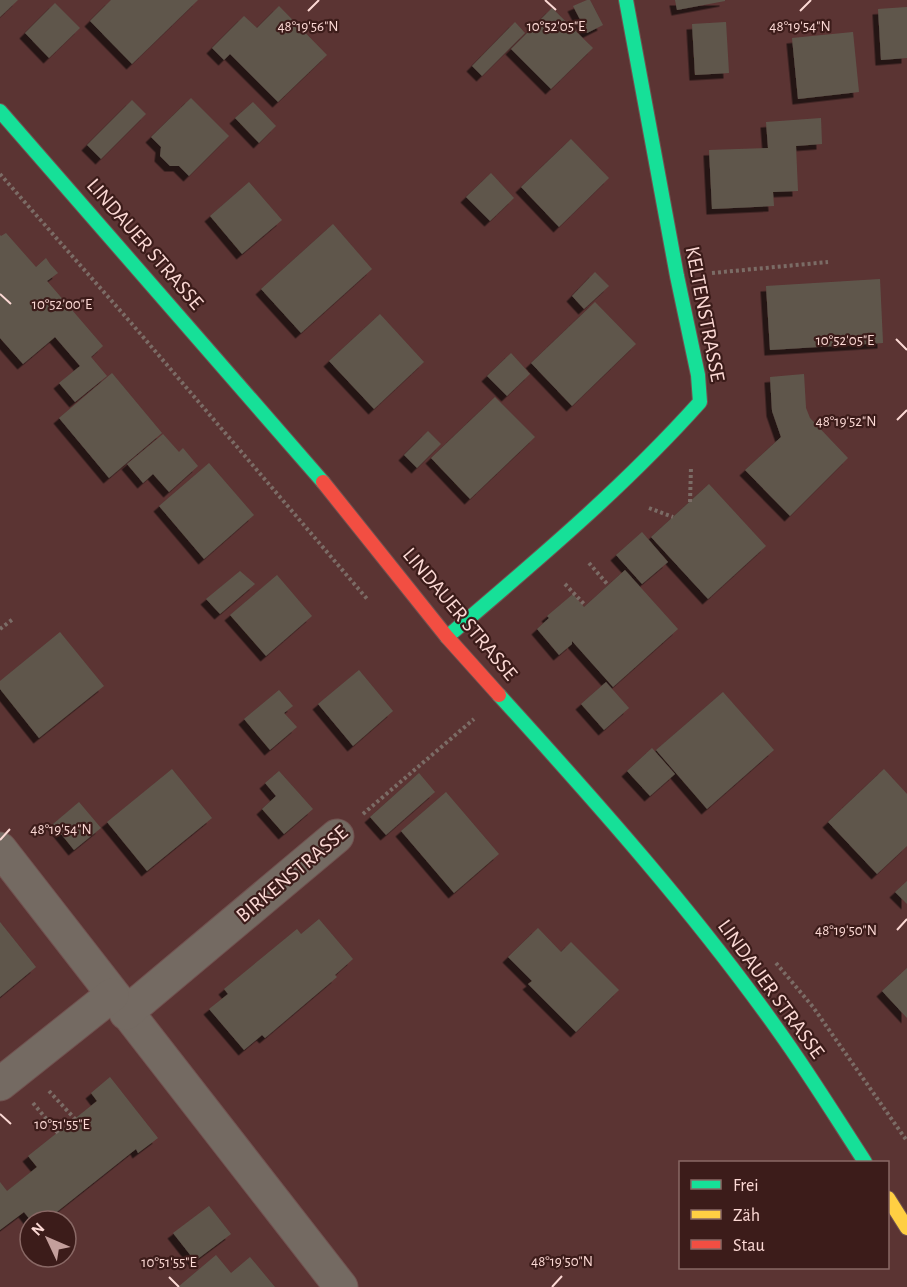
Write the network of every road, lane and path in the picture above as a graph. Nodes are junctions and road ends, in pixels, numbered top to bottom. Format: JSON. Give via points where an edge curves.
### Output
{"nodes":[{"id":1,"x":626,"y":0,"type":"edge"},
{"id":2,"x":0,"y":111,"type":"edge"},
{"id":3,"x":0,"y":174,"type":"edge"},
{"id":4,"x":828,"y":262,"type":"dead end"},
{"id":5,"x":677,"y":276,"type":"junction"},
{"id":6,"x":371,"y":604,"type":"dead end"},
{"id":7,"x":12,"y":619,"type":"dead end"},
{"id":8,"x":0,"y":629,"type":"edge"},
{"id":9,"x":447,"y":637,"type":"junction"},
{"id":10,"x":464,"y":712,"type":"dead end"},
{"id":11,"x":337,"y":836,"type":"joint"},
{"id":12,"x":0,"y":849,"type":"edge"},
{"id":13,"x":119,"y":1004,"type":"junction"},
{"id":14,"x":0,"y":1084,"type":"edge"},
{"id":15,"x":863,"y":1161,"type":"edge"},
{"id":16,"x":889,"y":1200,"type":"edge"},
{"id":17,"x":907,"y":1228,"type":"edge"},
{"id":18,"x":340,"y":1287,"type":"edge"}],
"edges":[{"from":1,"to":5,"type":"street","name":"KELTENSTRASSE"},
{"from":2,"to":9,"type":"street","name":"LINDAUER STRASSE","via":[[349,512]]},
{"from":3,"to":6,"type":"path"},
{"from":4,"to":5,"type":"path"},
{"from":5,"to":9,"type":"street","name":"KELTENSTRASSE","via":[[700,402],[624,480]]},
{"from":7,"to":8,"type":"path"},
{"from":9,"to":15,"type":"street","name":"LINDAUER STRASSE","via":[[577,781],[697,924],[780,1033]]},
{"from":10,"to":11,"type":"path","name":"BIRKENSTRASSE","via":[[472,721]]},
{"from":11,"to":13,"type":"street","name":"BIRKENSTRASSE"},
{"from":12,"to":13,"type":"street"},
{"from":13,"to":14,"type":"street","name":"BIRKENSTRASSE"},
{"from":13,"to":18,"type":"street"},
{"from":16,"to":17,"type":"street"}]}
